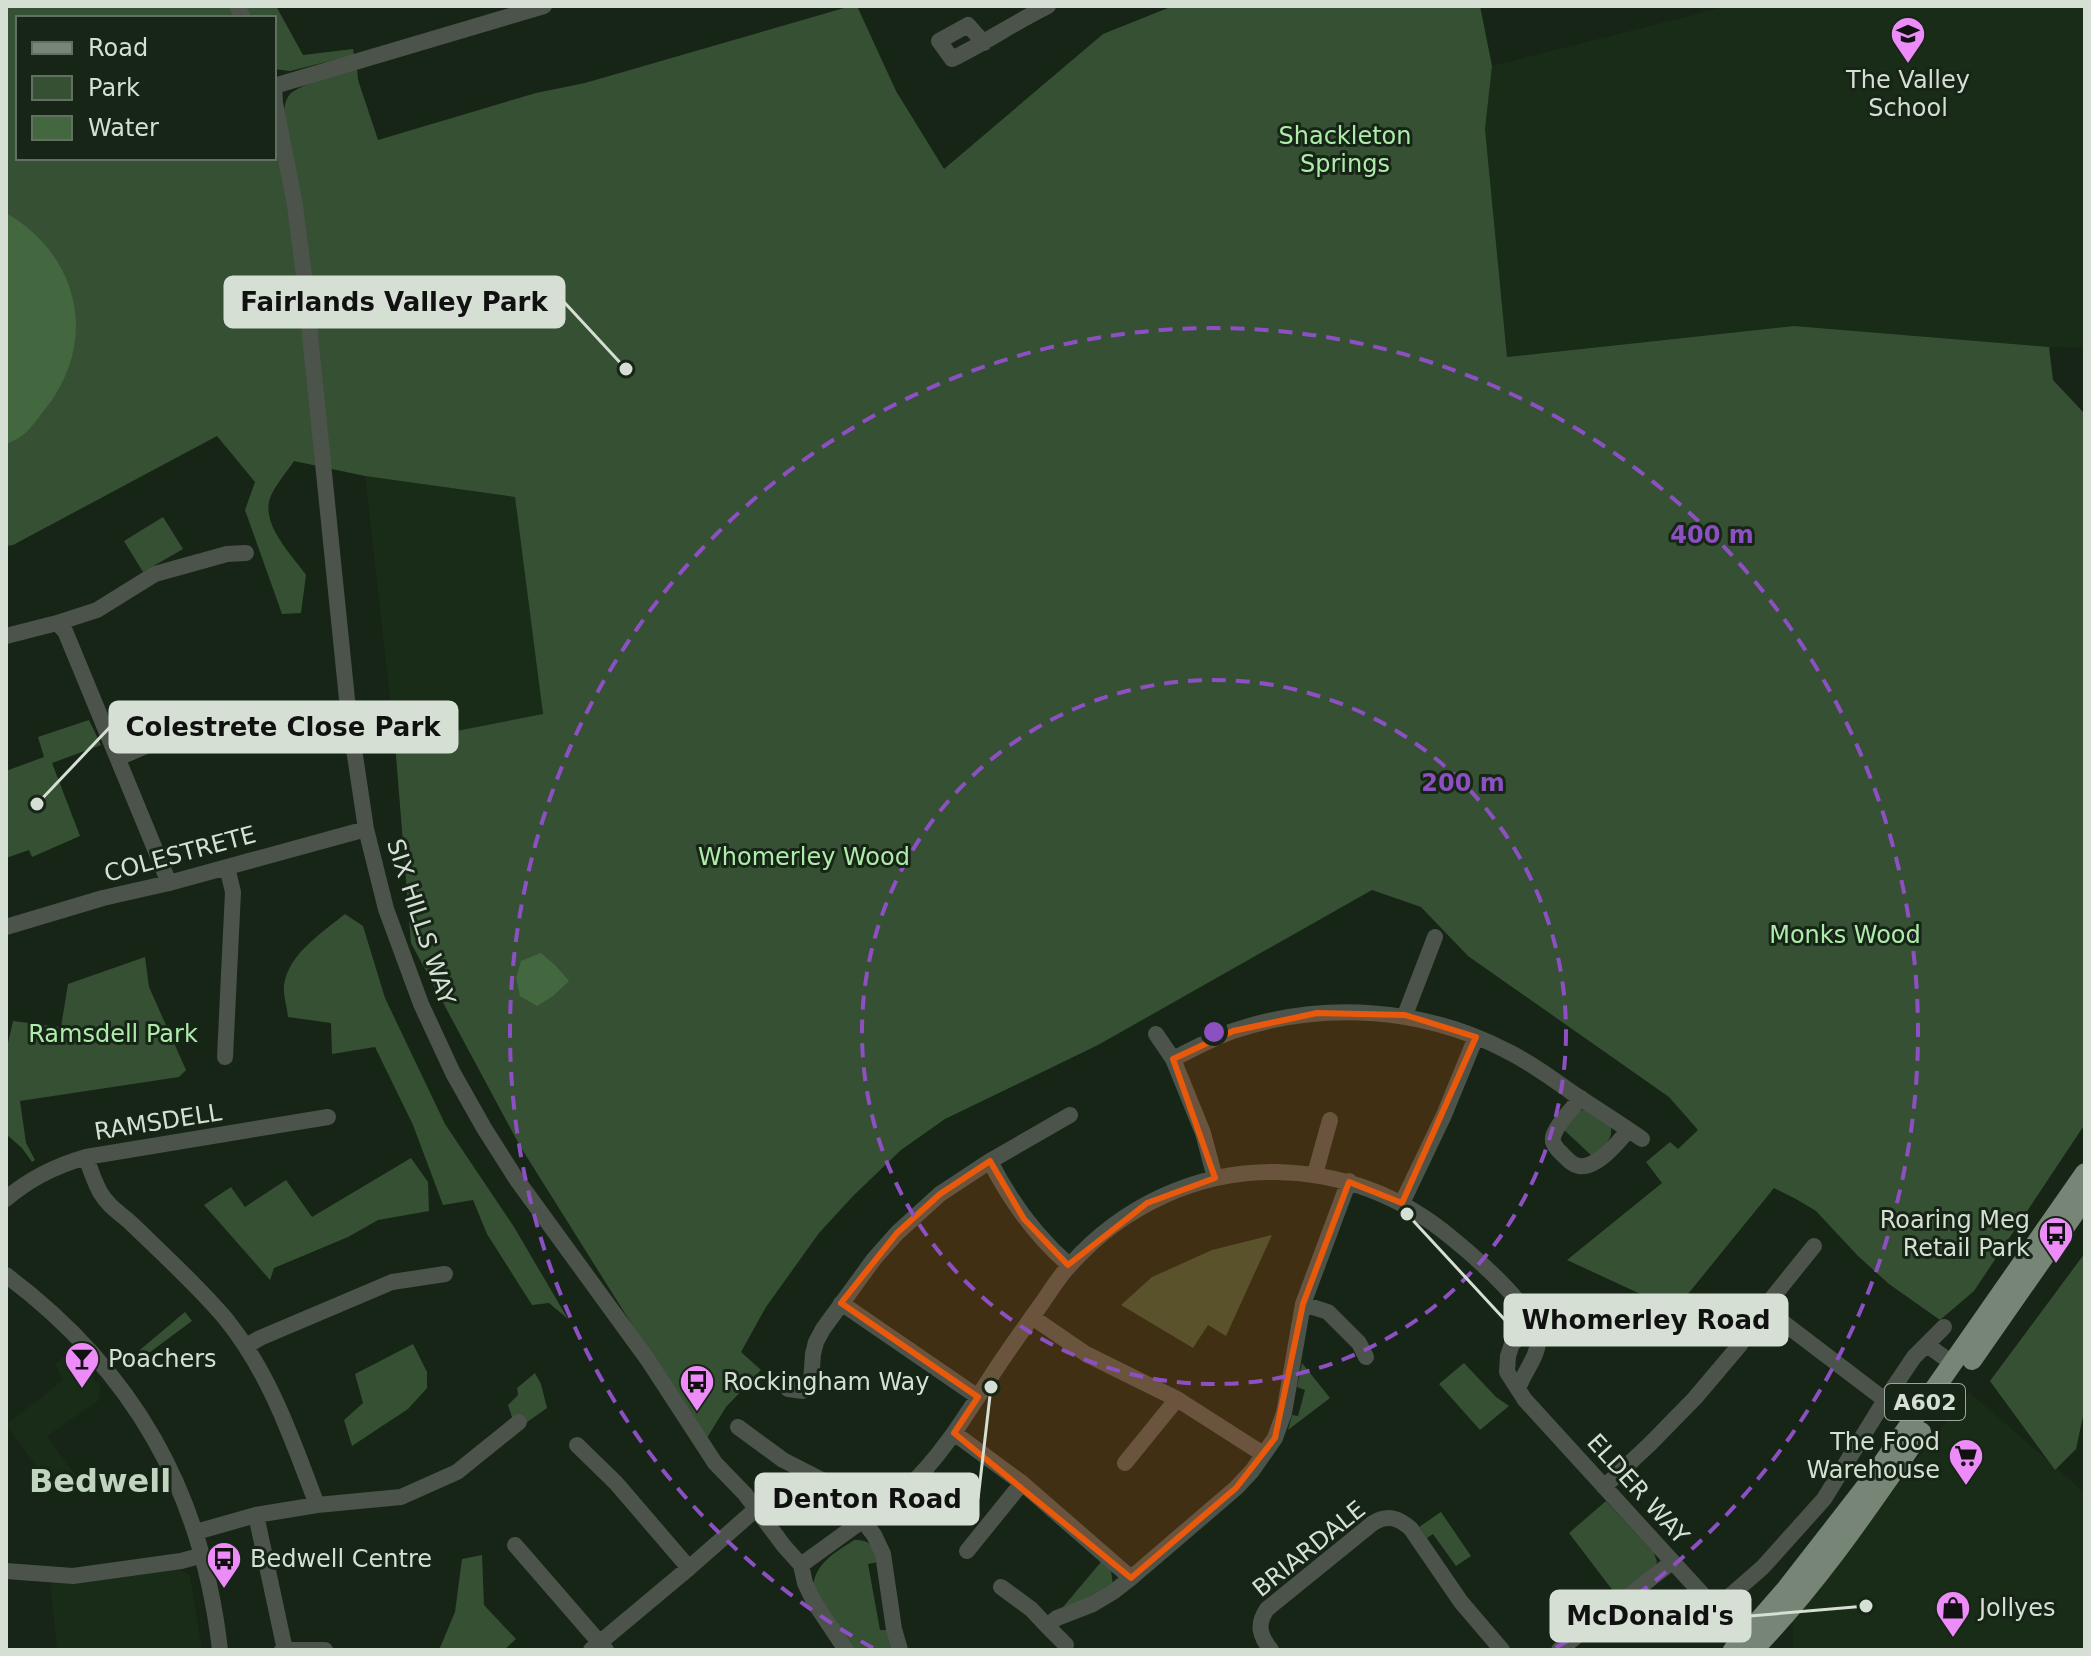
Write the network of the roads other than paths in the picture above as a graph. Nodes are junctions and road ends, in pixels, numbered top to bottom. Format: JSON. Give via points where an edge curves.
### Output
{"nodes":[{"id":1,"x":544,"y":6,"type":"edge"},
{"id":2,"x":1048,"y":6,"type":"edge"},
{"id":3,"x":984,"y":43,"type":"dead end"},
{"id":4,"x":276,"y":85,"type":"edge"},
{"id":5,"x":276,"y":108,"type":"edge"},
{"id":6,"x":246,"y":553,"type":"dead end"},
{"id":7,"x":57,"y":623,"type":"junction"},
{"id":8,"x":6,"y":636,"type":"edge"},
{"id":9,"x":232,"y":709,"type":"dead end"},
{"id":10,"x":118,"y":758,"type":"junction"},
{"id":11,"x":366,"y":829,"type":"junction"},
{"id":12,"x":227,"y":867,"type":"junction"},
{"id":13,"x":169,"y":883,"type":"junction"},
{"id":14,"x":6,"y":927,"type":"edge"},
{"id":15,"x":1435,"y":937,"type":"dead end"},
{"id":16,"x":1405,"y":1015,"type":"junction"},
{"id":17,"x":1156,"y":1034,"type":"dead end"},
{"id":18,"x":1476,"y":1037,"type":"junction"},
{"id":19,"x":225,"y":1057,"type":"dead end"},
{"id":20,"x":1173,"y":1059,"type":"junction"},
{"id":21,"x":1581,"y":1098,"type":"junction"},
{"id":22,"x":1070,"y":1115,"type":"dead end"},
{"id":23,"x":328,"y":1117,"type":"dead end"},
{"id":24,"x":1330,"y":1120,"type":"dead end"},
{"id":25,"x":86,"y":1157,"type":"junction"},
{"id":26,"x":990,"y":1161,"type":"junction"},
{"id":27,"x":2085,"y":1173,"type":"edge"},
{"id":28,"x":1315,"y":1174,"type":"junction"},
{"id":29,"x":1215,"y":1178,"type":"junction"},
{"id":30,"x":1349,"y":1181,"type":"junction"},
{"id":31,"x":2085,"y":1198,"type":"edge"},
{"id":32,"x":6,"y":1199,"type":"edge"},
{"id":33,"x":1402,"y":1203,"type":"junction"},
{"id":34,"x":1814,"y":1246,"type":"dead end"},
{"id":35,"x":1069,"y":1265,"type":"junction"},
{"id":36,"x":445,"y":1274,"type":"dead end"},
{"id":37,"x":6,"y":1275,"type":"edge"},
{"id":38,"x":841,"y":1303,"type":"junction"},
{"id":39,"x":1303,"y":1304,"type":"junction"},
{"id":40,"x":1764,"y":1308,"type":"junction"},
{"id":41,"x":1526,"y":1311,"type":"junction"},
{"id":42,"x":1032,"y":1317,"type":"junction"},
{"id":43,"x":1944,"y":1327,"type":"dead end"},
{"id":44,"x":1927,"y":1345,"type":"junction"},
{"id":45,"x":246,"y":1346,"type":"junction"},
{"id":46,"x":1366,"y":1357,"type":"dead end"},
{"id":47,"x":1952,"y":1363,"type":"junction"},
{"id":48,"x":788,"y":1389,"type":"dead end"},
{"id":49,"x":1518,"y":1389,"type":"junction"},
{"id":50,"x":978,"y":1397,"type":"junction"},
{"id":51,"x":1177,"y":1399,"type":"junction"},
{"id":52,"x":1885,"y":1400,"type":"junction"},
{"id":53,"x":519,"y":1422,"type":"dead end"},
{"id":54,"x":738,"y":1427,"type":"dead end"},
{"id":55,"x":954,"y":1433,"type":"junction"},
{"id":56,"x":577,"y":1445,"type":"dead end"},
{"id":57,"x":1263,"y":1454,"type":"junction"},
{"id":58,"x":1125,"y":1463,"type":"dead end"},
{"id":59,"x":1022,"y":1483,"type":"junction"},
{"id":60,"x":1604,"y":1487,"type":"junction"},
{"id":61,"x":317,"y":1505,"type":"junction"},
{"id":62,"x":756,"y":1509,"type":"junction"},
{"id":63,"x":256,"y":1515,"type":"junction"},
{"id":64,"x":863,"y":1520,"type":"junction"},
{"id":65,"x":196,"y":1532,"type":"junction"},
{"id":66,"x":515,"y":1545,"type":"dead end"},
{"id":67,"x":967,"y":1551,"type":"dead end"},
{"id":68,"x":203,"y":1555,"type":"junction"},
{"id":69,"x":1672,"y":1562,"type":"junction"},
{"id":70,"x":801,"y":1565,"type":"junction"},
{"id":71,"x":689,"y":1568,"type":"junction"},
{"id":72,"x":6,"y":1571,"type":"edge"},
{"id":73,"x":1131,"y":1578,"type":"junction"},
{"id":74,"x":1001,"y":1587,"type":"dead end"},
{"id":75,"x":1720,"y":1614,"type":"junction"},
{"id":76,"x":1756,"y":1625,"type":"junction"},
{"id":77,"x":1047,"y":1626,"type":"junction"},
{"id":78,"x":1066,"y":1645,"type":"dead end"},
{"id":79,"x":599,"y":1647,"type":"edge"},
{"id":80,"x":220,"y":1650,"type":"edge"},
{"id":81,"x":283,"y":1650,"type":"edge"},
{"id":82,"x":325,"y":1650,"type":"edge"},
{"id":83,"x":846,"y":1650,"type":"edge"},
{"id":84,"x":900,"y":1650,"type":"edge"},
{"id":85,"x":1271,"y":1650,"type":"edge"},
{"id":86,"x":1502,"y":1650,"type":"edge"},
{"id":87,"x":1559,"y":1650,"type":"edge"},
{"id":88,"x":1731,"y":1650,"type":"edge"},
{"id":89,"x":1753,"y":1650,"type":"edge"}],
"edges":[{"from":1,"to":4,"type":"street"},
{"from":2,"to":3,"type":"street"},
{"from":5,"to":11,"type":"street","name":"SIX HILLS WAY","via":[[304,276],[348,709]]},
{"from":6,"to":7,"type":"street","via":[[155,574],[97,610]]},
{"from":7,"to":8,"type":"street"},
{"from":7,"to":10,"type":"street"},
{"from":9,"to":10,"type":"street"},
{"from":10,"to":13,"type":"street"},
{"from":11,"to":12,"type":"street","name":"COLESTRETE"},
{"from":11,"to":62,"type":"street","name":"SIX HILLS WAY","via":[[386,909],[421,1004],[484,1128],[715,1463]]},
{"from":12,"to":13,"type":"street","name":"COLESTRETE"},
{"from":12,"to":19,"type":"street","via":[[233,892]]},
{"from":13,"to":14,"type":"street","name":"COLESTRETE"},
{"from":15,"to":16,"type":"street"},
{"from":16,"to":18,"type":"street"},
{"from":16,"to":20,"type":"street","via":[[1317,1013],[1276,1019],[1233,1031]]},
{"from":17,"to":20,"type":"street"},
{"from":18,"to":21,"type":"street"},
{"from":18,"to":33,"type":"street"},
{"from":20,"to":29,"type":"street"},
{"from":21,"to":21,"type":"street","via":[[1553,1140],[1580,1167],[1635,1135]]},
{"from":22,"to":26,"type":"street"},
{"from":23,"to":25,"type":"street","name":"RAMSDELL"},
{"from":24,"to":28,"type":"street"},
{"from":25,"to":32,"type":"street","name":"RAMSDELL","via":[[41,1174]]},
{"from":25,"to":45,"type":"street","via":[[114,1211],[191,1282]]},
{"from":26,"to":35,"type":"street","via":[[1024,1219]]},
{"from":26,"to":38,"type":"street","via":[[919,1212]]},
{"from":27,"to":47,"type":"main road","number":"A602"},
{"from":28,"to":29,"type":"street","via":[[1259,1172]]},
{"from":28,"to":30,"type":"street"},
{"from":29,"to":35,"type":"street","via":[[1147,1203]]},
{"from":30,"to":33,"type":"street"},
{"from":30,"to":39,"type":"street"},
{"from":31,"to":89,"type":"main road","number":"A602","via":[[1835,1555]]},
{"from":33,"to":41,"type":"street","via":[[1454,1240]]},
{"from":34,"to":40,"type":"street"},
{"from":35,"to":42,"type":"street"},
{"from":36,"to":45,"type":"street","via":[[392,1282]]},
{"from":37,"to":65,"type":"street","via":[[62,1321],[115,1379],[161,1451]]},
{"from":38,"to":48,"type":"street","via":[[816,1342],[811,1382],[803,1391]]},
{"from":38,"to":50,"type":"street"},
{"from":39,"to":46,"type":"street","via":[[1328,1312]]},
{"from":39,"to":57,"type":"street","via":[[1284,1413]]},
{"from":40,"to":52,"type":"street"},
{"from":40,"to":60,"type":"street","via":[[1695,1398]]},
{"from":41,"to":49,"type":"street","via":[[1537,1349]]},
{"from":41,"to":49,"type":"street","name":"ELDER WAY","via":[[1508,1356],[1507,1372]]},
{"from":42,"to":50,"type":"street"},
{"from":42,"to":51,"type":"street","via":[[1086,1354]]},
{"from":43,"to":44,"type":"street"},
{"from":44,"to":47,"type":"street"},
{"from":44,"to":52,"type":"street"},
{"from":45,"to":61,"type":"street","via":[[289,1427]]},
{"from":47,"to":76,"type":"main road","number":"A602","via":[[1834,1530]]},
{"from":49,"to":60,"type":"street","name":"ELDER WAY"},
{"from":50,"to":55,"type":"street"},
{"from":51,"to":57,"type":"street"},
{"from":51,"to":58,"type":"street"},
{"from":52,"to":75,"type":"street","via":[[1824,1499]]},
{"from":53,"to":61,"type":"street","via":[[457,1472],[401,1497]]},
{"from":54,"to":64,"type":"street","via":[[783,1460],[826,1482]]},
{"from":55,"to":59,"type":"street"},
{"from":55,"to":64,"type":"street","via":[[919,1477]]},
{"from":56,"to":71,"type":"street"},
{"from":57,"to":73,"type":"street","via":[[1236,1488]]},
{"from":59,"to":67,"type":"street"},
{"from":59,"to":73,"type":"street"},
{"from":60,"to":69,"type":"street","name":"ELDER WAY"},
{"from":61,"to":63,"type":"street"},
{"from":62,"to":70,"type":"street","name":"SIX HILLS WAY"},
{"from":62,"to":71,"type":"street"},
{"from":63,"to":65,"type":"street"},
{"from":63,"to":81,"type":"street"},
{"from":64,"to":70,"type":"street"},
{"from":64,"to":84,"type":"street","via":[[883,1554]]},
{"from":65,"to":68,"type":"street"},
{"from":66,"to":79,"type":"street"},
{"from":68,"to":72,"type":"street","via":[[73,1576]]},
{"from":68,"to":80,"type":"street"},
{"from":69,"to":75,"type":"street","name":"ELDER WAY"},
{"from":69,"to":87,"type":"street"},
{"from":70,"to":83,"type":"street","name":"SIX HILLS WAY","via":[[814,1602]]},
{"from":71,"to":79,"type":"street"},
{"from":73,"to":77,"type":"street"},
{"from":74,"to":77,"type":"street"},
{"from":75,"to":76,"type":"street"},
{"from":75,"to":88,"type":"street"},
{"from":76,"to":88,"type":"main road","number":"A602"},
{"from":77,"to":78,"type":"street"},
{"from":81,"to":82,"type":"street"},
{"from":85,"to":86,"type":"street","name":"BRIARDALE","via":[[1260,1630],[1267,1609],[1373,1523],[1388,1517],[1411,1529]]}]}
